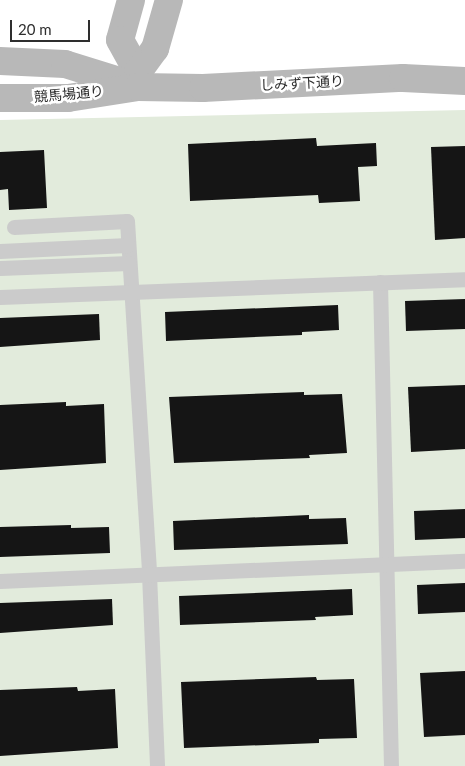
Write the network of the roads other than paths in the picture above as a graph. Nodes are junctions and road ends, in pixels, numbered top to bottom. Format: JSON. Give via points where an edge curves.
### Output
{"nodes":[{"id":1,"x":131,"y":0,"type":"edge"},
{"id":2,"x":169,"y":0,"type":"edge"},
{"id":3,"x":0,"y":61,"type":"edge"},
{"id":4,"x":138,"y":80,"type":"junction"},
{"id":5,"x":465,"y":81,"type":"edge"},
{"id":6,"x":0,"y":98,"type":"edge"},
{"id":7,"x":14,"y":226,"type":"dead end"},
{"id":8,"x":128,"y":245,"type":"junction"},
{"id":9,"x":0,"y":251,"type":"edge"},
{"id":10,"x":129,"y":263,"type":"junction"},
{"id":11,"x":0,"y":268,"type":"edge"},
{"id":12,"x":465,"y":279,"type":"edge"},
{"id":13,"x":380,"y":282,"type":"junction"},
{"id":14,"x":132,"y":292,"type":"junction"},
{"id":15,"x":0,"y":297,"type":"edge"},
{"id":16,"x":465,"y":561,"type":"edge"},
{"id":17,"x":386,"y":564,"type":"junction"},
{"id":18,"x":150,"y":574,"type":"junction"},
{"id":19,"x":0,"y":581,"type":"edge"},
{"id":20,"x":156,"y":766,"type":"edge"},
{"id":21,"x":391,"y":766,"type":"edge"}],
"edges":[{"from":1,"to":4,"type":"street","via":[[120,40]]},
{"from":2,"to":4,"type":"street","via":[[154,49]]},
{"from":3,"to":4,"type":"street","name":"競馬場通り","via":[[65,64]]},
{"from":4,"to":5,"type":"street","name":"しみず下通り","via":[[203,88],[402,78]]},
{"from":4,"to":6,"type":"street","name":"競馬場通り","via":[[68,98]]},
{"from":7,"to":8,"type":"lane","via":[[127,221]]},
{"from":8,"to":9,"type":"lane"},
{"from":8,"to":10,"type":"lane"},
{"from":10,"to":11,"type":"lane"},
{"from":10,"to":14,"type":"lane"},
{"from":12,"to":13,"type":"lane"},
{"from":13,"to":14,"type":"lane"},
{"from":13,"to":17,"type":"lane"},
{"from":14,"to":15,"type":"lane"},
{"from":14,"to":18,"type":"lane"},
{"from":16,"to":17,"type":"lane"},
{"from":17,"to":18,"type":"lane"},
{"from":17,"to":21,"type":"lane"},
{"from":18,"to":19,"type":"lane"},
{"from":18,"to":20,"type":"lane"}]}
